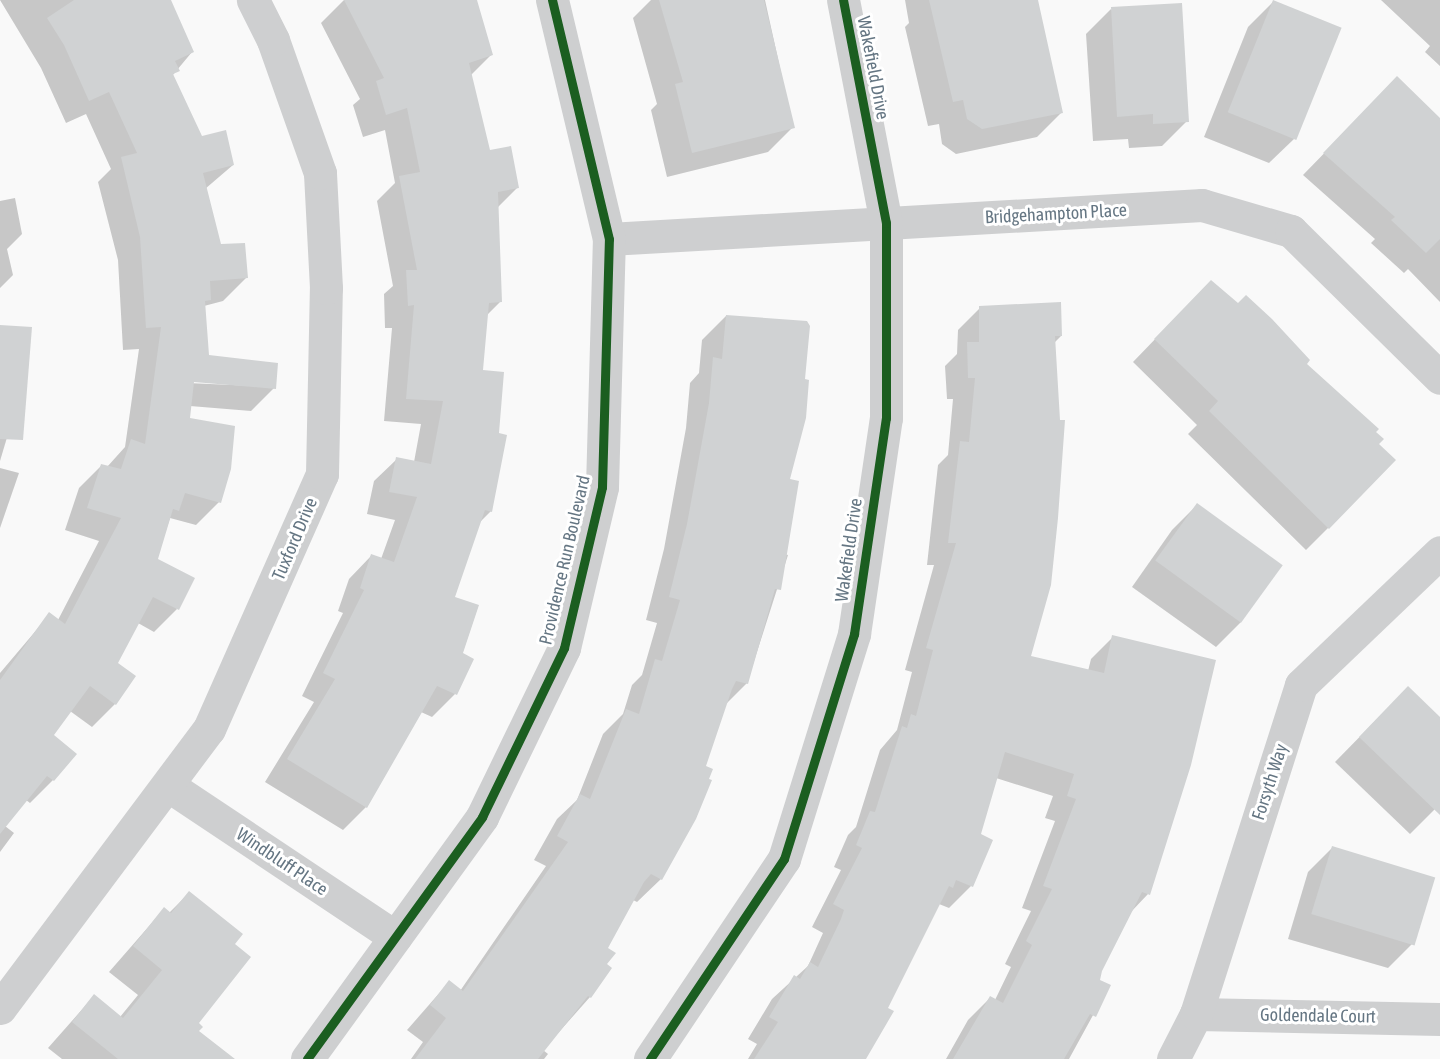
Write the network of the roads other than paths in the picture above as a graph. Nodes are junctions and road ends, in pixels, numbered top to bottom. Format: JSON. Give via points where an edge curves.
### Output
{"nodes":[{"id":1,"x":253,"y":0,"type":"edge"},
{"id":2,"x":552,"y":0,"type":"edge"},
{"id":3,"x":843,"y":0,"type":"edge"},
{"id":4,"x":886,"y":223,"type":"junction"},
{"id":5,"x":609,"y":239,"type":"junction"},
{"id":6,"x":1440,"y":378,"type":"edge"},
{"id":7,"x":1440,"y":552,"type":"edge"},
{"id":8,"x":169,"y":786,"type":"junction"},
{"id":9,"x":395,"y":938,"type":"junction"},
{"id":10,"x":0,"y":1008,"type":"edge"},
{"id":11,"x":1196,"y":1014,"type":"junction"},
{"id":12,"x":1440,"y":1018,"type":"edge"},
{"id":13,"x":307,"y":1059,"type":"edge"},
{"id":14,"x":650,"y":1059,"type":"edge"},
{"id":15,"x":1173,"y":1059,"type":"edge"}],
"edges":[{"from":1,"to":8,"type":"street","name":"Tuxford Drive","via":[[273,40],[320,173],[326,288],[322,474],[209,729]]},
{"from":2,"to":5,"type":"street","name":"Providence Run Boulevard"},
{"from":3,"to":4,"type":"street","name":"Wakefield Drive"},
{"from":4,"to":5,"type":"street","name":"Bridgehampton Place"},
{"from":4,"to":6,"type":"street","name":"Bridgehampton Place","via":[[1202,205],[1291,231]]},
{"from":4,"to":14,"type":"street","name":"Wakefield Drive","via":[[886,418],[854,634],[784,859]]},
{"from":5,"to":9,"type":"street","name":"Providence Run Boulevard","via":[[602,487],[564,648],[482,817]]},
{"from":7,"to":11,"type":"street","name":"Forsyth Way","via":[[1301,685]]},
{"from":8,"to":9,"type":"street","name":"Windbluff Place"},
{"from":8,"to":10,"type":"street","name":"Tuxford Drive"},
{"from":9,"to":13,"type":"street","name":"Providence Run Boulevard"},
{"from":11,"to":12,"type":"street","name":"Goldendale Court"},
{"from":11,"to":15,"type":"street","name":"Forsyth Way"}]}
